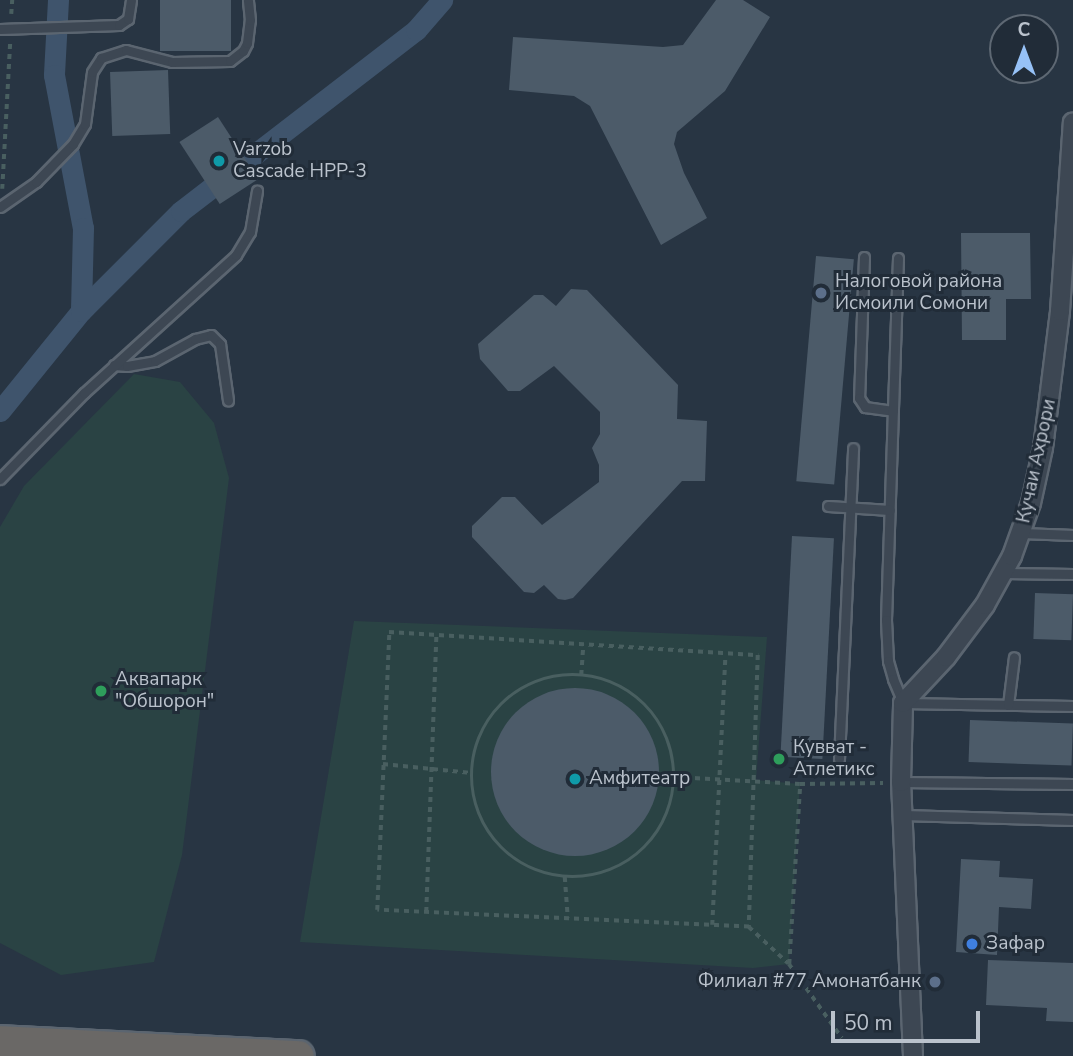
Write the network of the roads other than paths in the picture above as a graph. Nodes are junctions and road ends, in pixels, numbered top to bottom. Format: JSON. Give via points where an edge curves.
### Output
{"nodes":[{"id":1,"x":131,"y":0,"type":"edge"},
{"id":2,"x":248,"y":0,"type":"edge"},
{"id":3,"x":5,"y":29,"type":"edge"},
{"id":4,"x":1073,"y":122,"type":"edge"},
{"id":5,"x":257,"y":191,"type":"dead end"},
{"id":6,"x":0,"y":207,"type":"edge"},
{"id":7,"x":864,"y":257,"type":"dead end"},
{"id":8,"x":898,"y":258,"type":"dead end"},
{"id":9,"x":114,"y":365,"type":"junction"},
{"id":10,"x":228,"y":400,"type":"dead end"},
{"id":11,"x":894,"y":411,"type":"junction"},
{"id":12,"x":853,"y":448,"type":"dead end"},
{"id":13,"x":0,"y":479,"type":"edge"},
{"id":14,"x":828,"y":506,"type":"dead end"},
{"id":15,"x":849,"y":508,"type":"junction"},
{"id":16,"x":890,"y":510,"type":"junction"},
{"id":17,"x":1022,"y":533,"type":"junction"},
{"id":18,"x":1073,"y":535,"type":"edge"},
{"id":19,"x":1004,"y":573,"type":"junction"},
{"id":20,"x":1073,"y":574,"type":"edge"},
{"id":21,"x":1014,"y":657,"type":"dead end"},
{"id":22,"x":903,"y":703,"type":"junction"},
{"id":23,"x":1008,"y":705,"type":"junction"},
{"id":24,"x":1073,"y":706,"type":"edge"},
{"id":25,"x":839,"y":760,"type":"dead end"},
{"id":26,"x":901,"y":782,"type":"junction"},
{"id":27,"x":1073,"y":784,"type":"edge"},
{"id":28,"x":903,"y":816,"type":"junction"},
{"id":29,"x":1073,"y":820,"type":"edge"},
{"id":30,"x":0,"y":1041,"type":"edge"},
{"id":31,"x":299,"y":1056,"type":"edge"},
{"id":32,"x":913,"y":1056,"type":"edge"}],
"edges":[{"from":1,"to":3,"type":"lane","via":[[128,19],[119,25]]},
{"from":2,"to":6,"type":"lane","via":[[247,43],[230,61],[172,62],[126,50],[101,58],[92,72],[85,124],[73,144],[21,194]]},
{"from":4,"to":17,"type":"street","name":"Кучаи Ахрори","via":[[1051,394]]},
{"from":5,"to":9,"type":"lane","via":[[250,232],[236,255]]},
{"from":7,"to":11,"type":"lane","via":[[859,398],[865,407]]},
{"from":8,"to":11,"type":"lane"},
{"from":9,"to":10,"type":"lane","via":[[155,361],[211,335],[220,344]]},
{"from":9,"to":13,"type":"lane"},
{"from":11,"to":16,"type":"lane"},
{"from":12,"to":15,"type":"lane"},
{"from":14,"to":15,"type":"lane"},
{"from":15,"to":16,"type":"lane"},
{"from":15,"to":25,"type":"lane"},
{"from":16,"to":22,"type":"lane","via":[[888,661]]},
{"from":17,"to":18,"type":"lane"},
{"from":17,"to":19,"type":"street","name":"Кучаи Ахрори"},
{"from":19,"to":20,"type":"lane"},
{"from":19,"to":22,"type":"street","name":"Кучаи Ахрори","via":[[946,657]]},
{"from":21,"to":23,"type":"lane"},
{"from":22,"to":23,"type":"lane"},
{"from":22,"to":26,"type":"street"},
{"from":23,"to":24,"type":"lane"},
{"from":26,"to":27,"type":"lane"},
{"from":26,"to":28,"type":"street"},
{"from":28,"to":29,"type":"lane"},
{"from":28,"to":32,"type":"street"},
{"from":30,"to":31,"type":"highway"}]}
